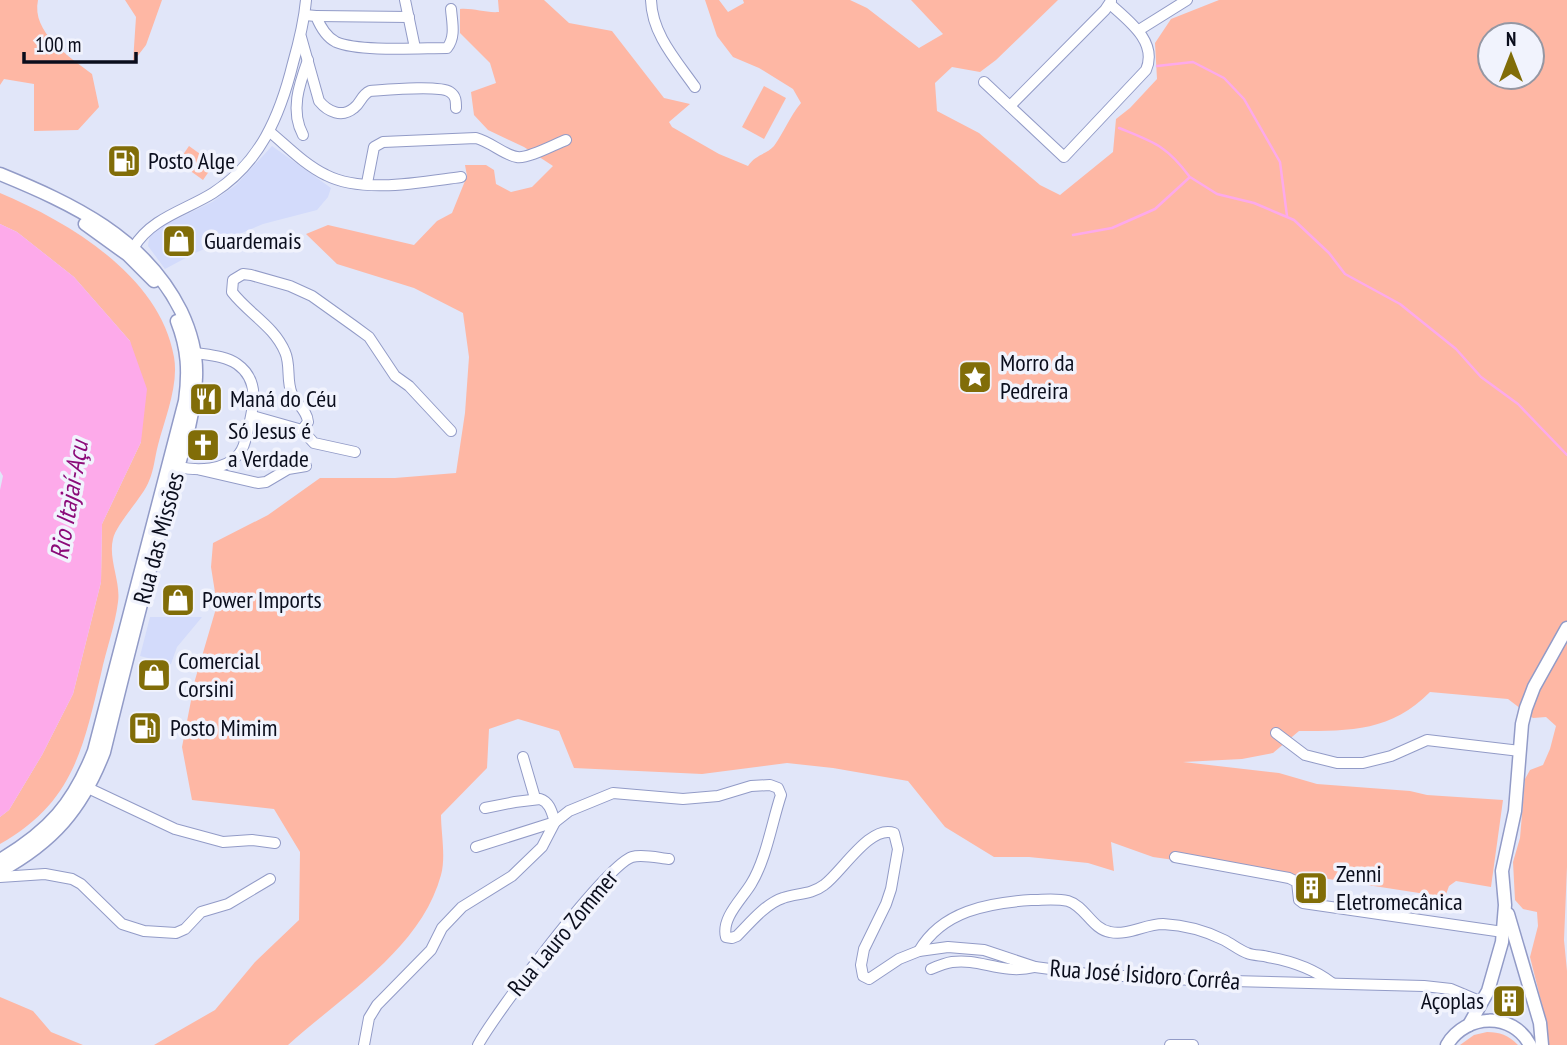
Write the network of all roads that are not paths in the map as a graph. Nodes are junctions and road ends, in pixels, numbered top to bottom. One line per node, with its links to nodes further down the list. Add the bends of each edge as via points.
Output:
1 (306, 0): 7 (street)
2 (405, 0): 8 (street)
3 (651, 0): 14 (street, via 661,37)
4 (1186, 0): 9 (street)
5 (1110, 2): 9 (street); 15 (street)
6 (451, 9): 11 (street, via 451,44 447,48)
7 (310, 15): 8 (street); 10 (street); 11 (street, via 337,42)
8 (409, 17): 11 (street)
9 (1139, 30): 15 (street, via 1150,54 1146,70 1064,157)
10 (300, 36): 12 (street); 17 (street)
11 (415, 48)
12 (308, 60): 16 (street, via 319,102 334,113 354,108 370,91 409,89 445,90 456,99); 18 (street, via 295,113)
13 (984, 82): 15 (street)
14 (695, 86)
15 (1010, 106)
16 (456, 108)
17 (270, 132): 23 (street, via 328,176); 25 (street, via 236,177 160,220 143,233)
18 (303, 135)
19 (566, 139): 23 (street, via 525,157 476,138 383,142 374,147)
20 (0, 174): 24 (main road, Rua das Missões)
21 (461, 177): 23 (street, via 400,185)
22 (0, 181): 24 (main road, Rua das Missões)
23 (367, 183)
24 (80, 216): 25 (main road, Rua das Missões)
25 (131, 251): 26 (main road, Rua das Missões, via 155,269 172,294); 46 (main road, Rua das Missões, via 157,285 181,332 188,366 185,401 87,769 57,817)
26 (196, 353): 27 (street, via 231,360 247,373 253,388); 32 (main road, Rua das Missões, via 195,397)
27 (252, 416): 28 (street); 33 (street, via 240,454)
28 (302, 430): 29 (street, via 307,415 293,396 287,355 264,321 232,292 238,276 290,286 354,326 369,337 394,376); 30 (street, via 314,443)
29 (451, 431)
30 (355, 452)
31 (306, 466): 33 (street, via 258,483)
32 (178, 467): 33 (street); 38 (main road, Rua das Missões, via 104,752)
33 (201, 470)
34 (1567, 628): 36 (main road, via 1534,687)
35 (1276, 733): 36 (street, via 1306,755 1337,763 1363,763 1427,740)
36 (1520, 751): 49 (main road, via 1515,811 1502,870)
37 (523, 757): 39 (street)
38 (88, 788): 42 (street, via 175,829 212,840); 47 (main road, Rua das Missões, via 60,828)
39 (535, 798): 40 (street); 41 (street, via 544,800)
40 (485, 808)
41 (555, 822): 43 (street); 51 (street, Rua José Isidoro Corrêa, via 569,811 613,793 683,799 770,785 781,795 756,875 728,917 726,937 737,936 780,898 823,886 862,845 889,831 897,841 895,862 886,904 864,949 863,976 877,976 898,959); 59 (street, Rua José Isidoro Corrêa, via 542,847 512,876 462,907 442,928 431,950 377,1005 369,1018)
42 (275, 843)
43 (476, 848)
44 (1175, 857): 50 (street, via 1289,878 1297,883 1298,901 1303,903)
45 (669, 859): 60 (street, Rua Lauro Zommer, via 633,856 621,863 514,991)
46 (0, 860)
47 (0, 874): 48 (street, via 72,879 122,924 176,933 201,912 228,904)
48 (270, 879)
49 (1505, 905): 50 (main road); 53 (main road)
50 (1503, 932): 52 (main road)
51 (919, 951): 54 (street, Rua José Isidoro Corrêa, via 948,947 984,950); 56 (street, via 944,923 972,909 1048,899 1076,905 1104,930 1121,933 1160,924 1189,927 1247,953 1319,974)
52 (1499, 954): 53 (main road, via 1513,951); 57 (main road)
53 (1522, 960): 65 (main road)
54 (1035, 967): 55 (street, via 1012,971 963,961); 56 (street, Rua José Isidoro Corrêa, via 1192,981)
55 (931, 969)
56 (1332, 984): 57 (street, Rua José Isidoro Corrêa, via 1451,989)
57 (1482, 1002): 58 (main road)
58 (1469, 1025): 63 (main road); 64 (main road, via 1501,1022 1520,1031)
59 (364, 1045)
60 (478, 1045)
61 (1170, 1045): 62 (street)
62 (1193, 1045)
63 (1447, 1045)
64 (1530, 1045)
65 (1542, 1045)

